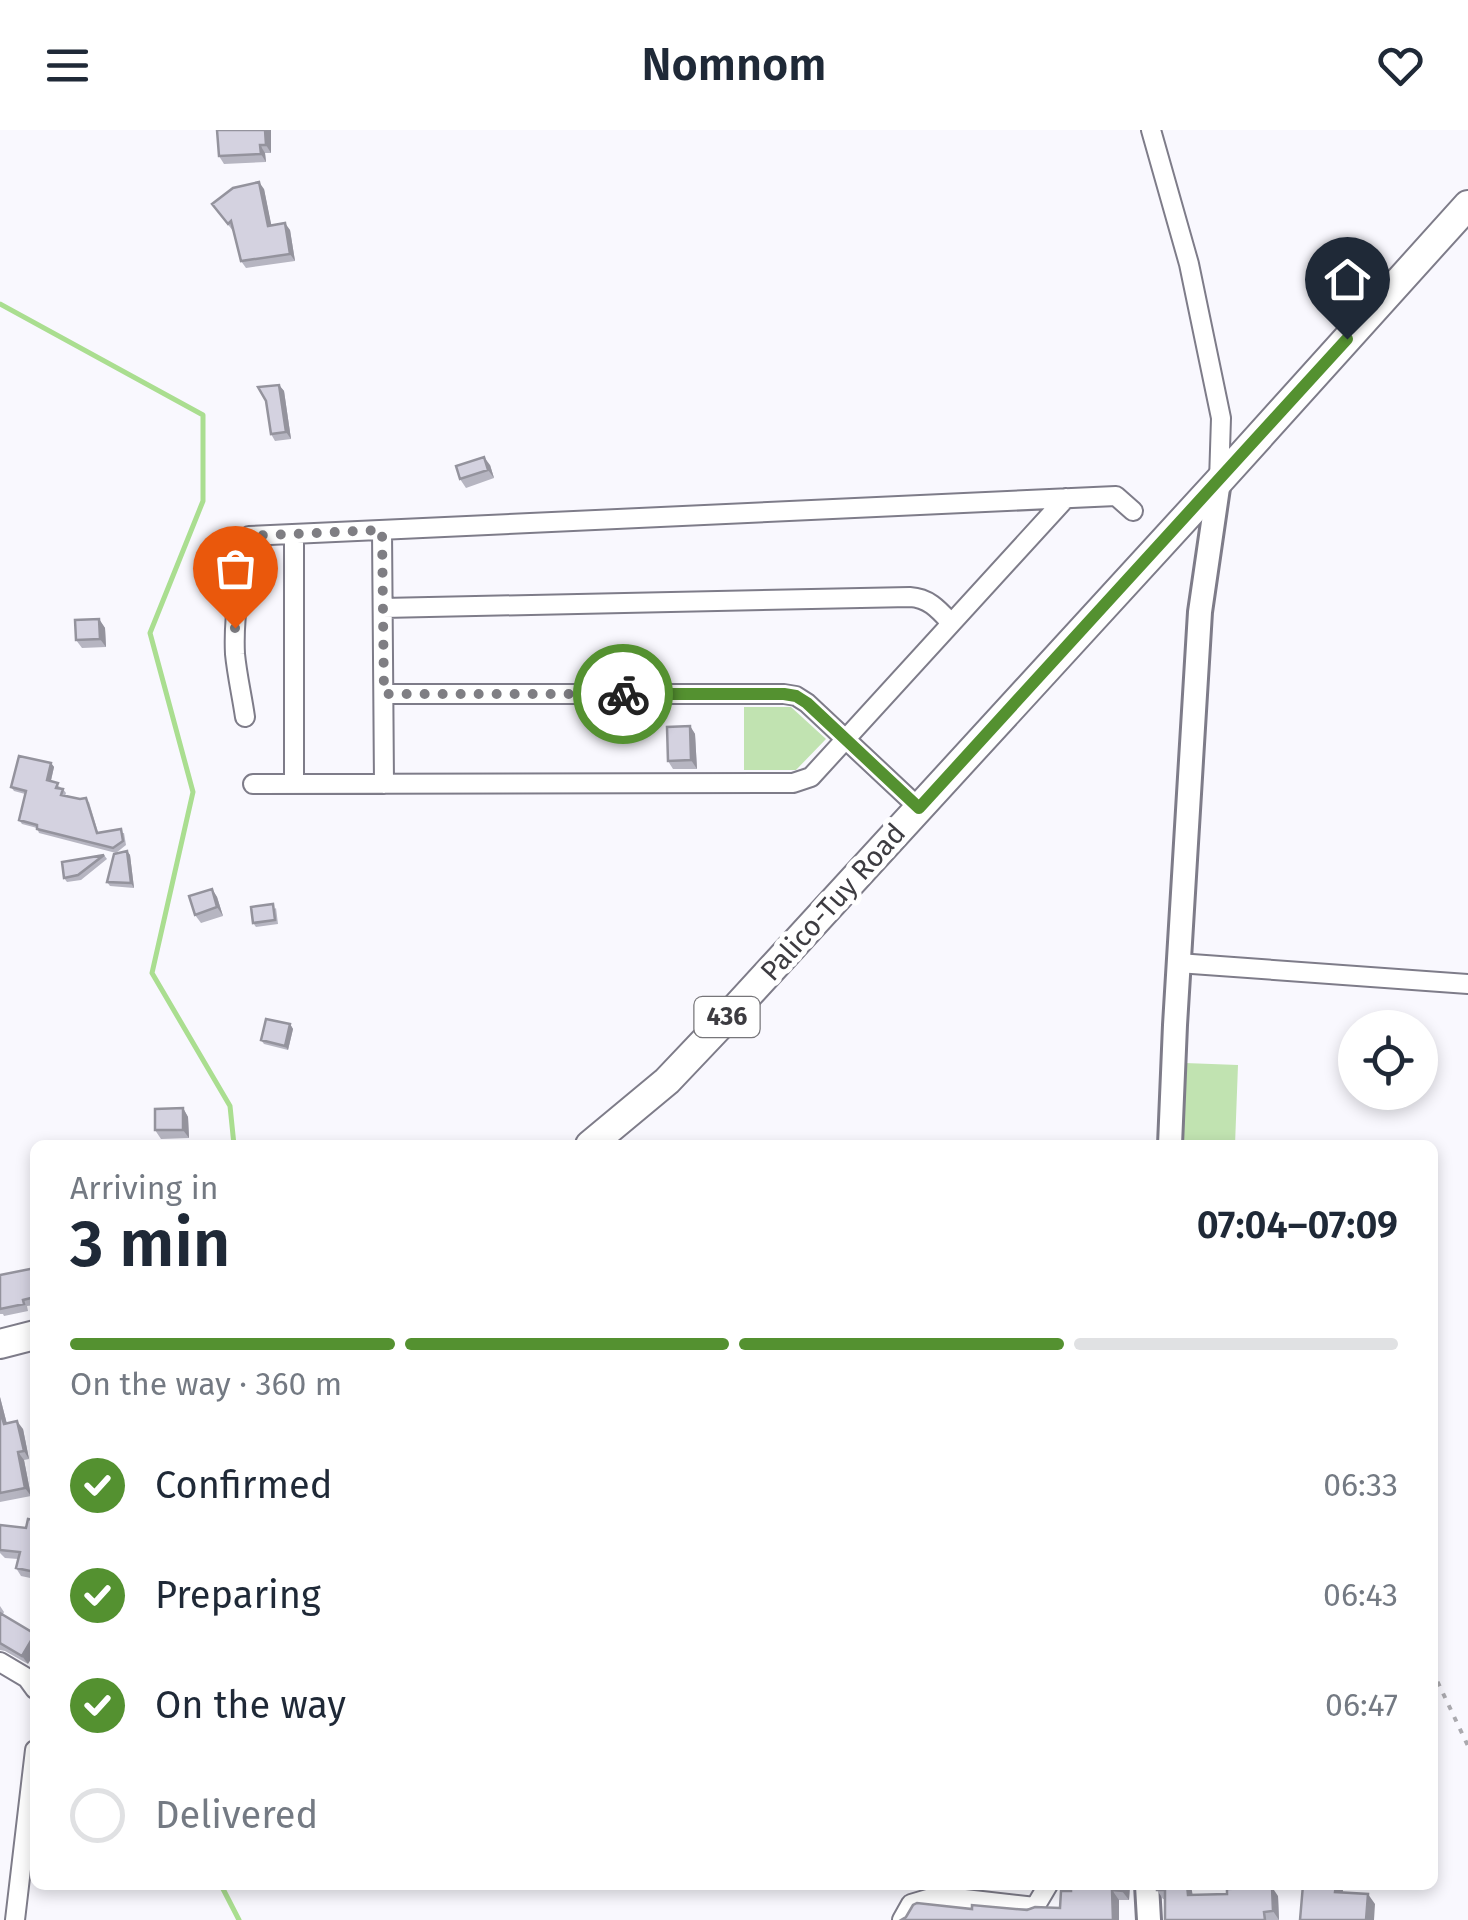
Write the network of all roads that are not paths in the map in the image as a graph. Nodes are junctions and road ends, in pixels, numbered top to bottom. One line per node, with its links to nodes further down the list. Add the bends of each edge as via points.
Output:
1 (1151, 130): 3 (street, via 1221,418)
2 (1468, 205): 3 (main road, Palico-Tuy Road / 436)
3 (1219, 481): 16 (main road, Palico-Tuy Road / 436); 17 (street, via 1200,612)
4 (1066, 498): 5 (street, via 1116,496); 6 (street); 9 (street)
5 (1133, 511)
6 (382, 530): 7 (street); 8 (street)
7 (294, 534): 11 (street, via 248,536 235,628); 14 (street)
8 (383, 608): 9 (street, via 910,597 933,604); 10 (street)
9 (951, 624): 12 (street)
10 (384, 694): 12 (street, via 784,694 807,703); 15 (street)
11 (245, 717)
12 (846, 739): 15 (street, via 811,777 793,784); 16 (street)
13 (252, 784): 14 (street)
14 (294, 784): 15 (street)
15 (384, 784)
16 (919, 808): 19 (main road, Palico-Tuy Road / 436, via 667,1082)
17 (1178, 962): 18 (street); 20 (street)
18 (1468, 984)
19 (596, 1140)
20 (1170, 1140)
21 (30, 1335): 22 (main road)
22 (0, 1344)
23 (0, 1662): 24 (street)
24 (30, 1682)
25 (30, 1790): 28 (street)
26 (1045, 1890): 29 (street, via 1035,1906 938,1896 911,1904)
27 (1146, 1890): 30 (street)
28 (14, 1920)
29 (902, 1920)
30 (1148, 1920)

